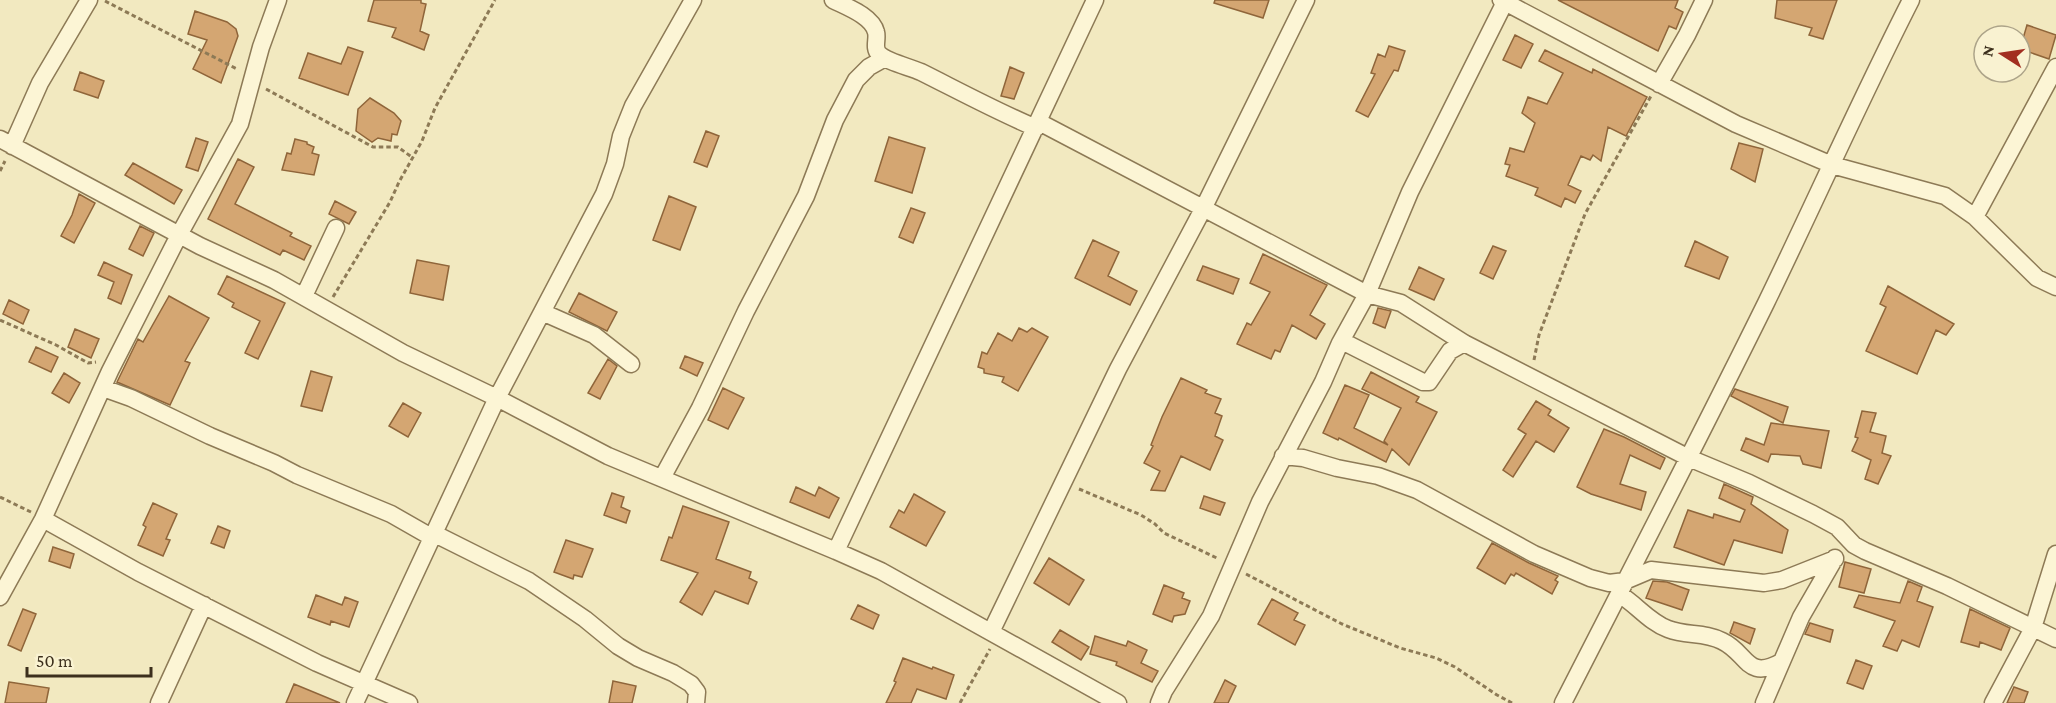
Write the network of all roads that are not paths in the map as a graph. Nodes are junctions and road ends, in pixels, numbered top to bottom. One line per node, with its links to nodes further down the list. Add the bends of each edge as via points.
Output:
1 (88, 0): 14 (street)
2 (278, 0): 19 (street, via 240,124)
3 (693, 0): 23 (street, via 633,105 604,194)
4 (833, 0): 10 (street, via 871,23 877,35 875,48)
5 (1095, 0): 13 (street)
6 (1306, 0): 16 (street)
7 (1704, 0): 12 (street)
8 (1911, 0): 15 (street)
9 (1504, 1): 12 (street); 21 (street, via 1410,192)
10 (885, 58): 13 (street, via 976,102); 31 (street, via 856,80 835,120 806,196)
11 (2056, 67): 17 (street)
12 (1659, 84): 15 (street, via 1736,124)
13 (1038, 125): 16 (street); 35 (street)
14 (6, 142): 19 (street)
15 (1832, 165): 17 (street, via 1945,196); 30 (street)
16 (1203, 209): 21 (street); 42 (street, via 1118,369)
17 (1974, 217): 20 (street, via 2037,278)
18 (336, 228): 22 (street)
19 (179, 235): 22 (street); 27 (street)
20 (2056, 288)
21 (1367, 294): 24 (street); 25 (street, via 1401,303)
22 (304, 296): 28 (street, via 403,353)
23 (542, 312): 26 (street, via 594,335); 28 (street)
24 (1342, 341): 25 (street, via 1423,382 1429,382 1450,351); 29 (street)
25 (1464, 343): 30 (street)
26 (631, 364)
27 (103, 388): 32 (street); 34 (street)
28 (497, 398): 31 (street, via 608,456); 34 (street)
29 (1283, 456): 38 (street, via 1378,476 1417,490 1534,554); 51 (street, via 1211,616)
30 (1689, 458): 33 (street, via 1813,514); 38 (street)
31 (662, 478): 35 (street)
32 (44, 519): 39 (street); 40 (street)
33 (1846, 535): 37 (street); 41 (street, via 1865,551)
34 (434, 536): 45 (street); 49 (street, via 530,581 618,646 691,684 697,692)
35 (836, 550): 42 (street, via 918,590)
36 (2056, 554): 41 (street)
37 (1835, 559): 38 (street, via 1764,583 1651,570); 44 (street, via 1801,617)
38 (1622, 587): 44 (street, via 1664,628 1725,642 1752,667 1766,669); 52 (street)
39 (0, 597)
40 (204, 605): 45 (street); 46 (street)
41 (2033, 628): 43 (street); 54 (street)
42 (994, 634): 50 (street)
43 (2056, 639)
44 (1781, 662): 53 (street)
45 (365, 683): 47 (street); 48 (street)
46 (159, 703)
47 (355, 703)
48 (409, 703)
49 (696, 703)
50 (1118, 703)
51 (1159, 703)
52 (1563, 703)
53 (1764, 703)
54 (1994, 703)

